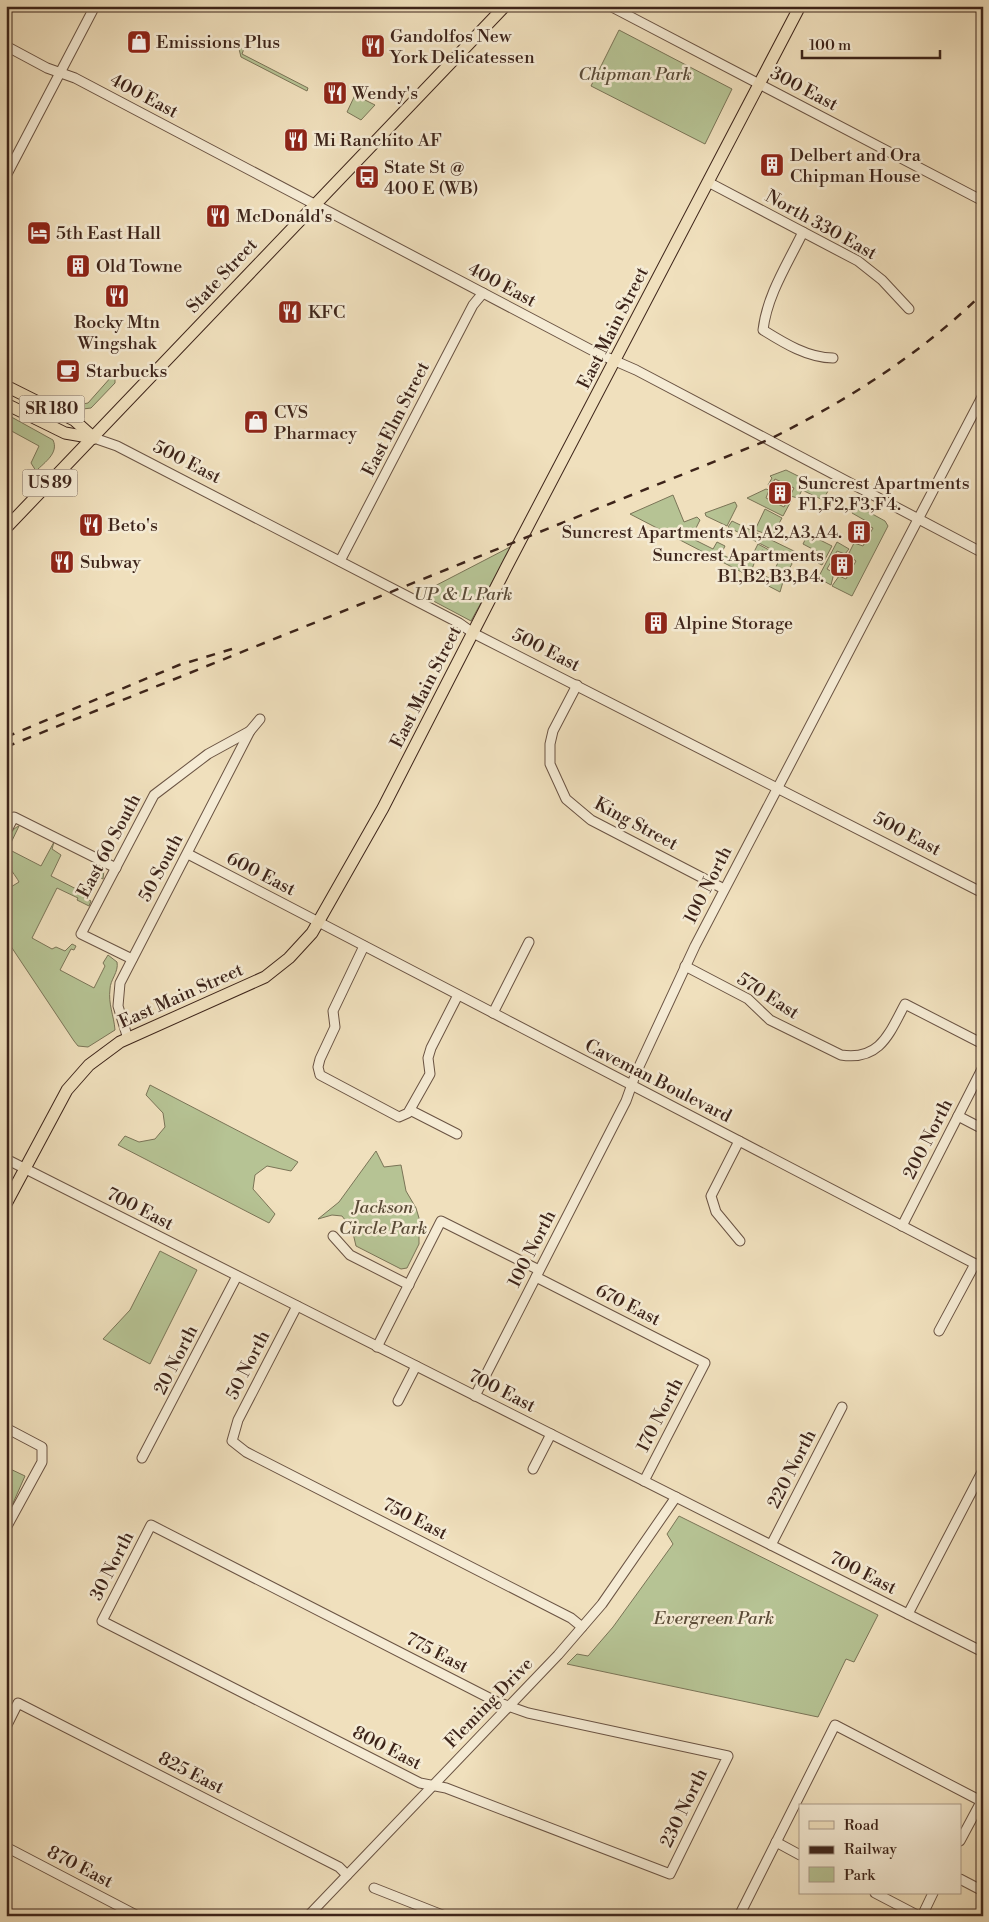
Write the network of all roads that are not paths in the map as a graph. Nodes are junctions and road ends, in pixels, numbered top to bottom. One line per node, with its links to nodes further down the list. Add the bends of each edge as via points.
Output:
1 (95, 6): 6 (street)
2 (505, 6): 11 (main road, State Street / US 89)
3 (610, 6): 7 (street, 300 East)
4 (800, 6): 7 (main road, East Main Street)
5 (6, 46): 6 (street, 400 East)
6 (60, 72): 8 (street); 11 (street, 400 East)
7 (759, 84): 9 (main road, East Main Street); 10 (street, 300 East)
8 (6, 176)
9 (708, 182): 12 (street, North 330 East); 16 (main road, East Main Street)
10 (983, 201)
11 (315, 205): 13 (street, 400 East); 20 (main road, State Street / US 89)
12 (803, 232): 14 (street, North 330 East, via 870,269); 15 (street, via 779,278 763,330 807,354)
13 (483, 293): 16 (street, 400 East); 24 (street, East Elm Street, via 473,305)
14 (909, 308)
15 (833, 358)
16 (615, 361): 21 (street, 400 East); 25 (main road, East Main Street)
17 (6, 386): 20 (main road, 500 East / SR 180, via 74,420)
18 (983, 395): 21 (street, 100 North)
19 (6, 404): 20 (main road, 500 East / SR 180, via 66,433)
20 (94, 438): 22 (main road, State Street / US 89); 24 (street, 500 East, via 117,446)
21 (917, 519): 23 (street, 400 East); 29 (street, 100 North)
22 (6, 528)
23 (983, 553)
24 (340, 561): 25 (street, 500 East)
25 (473, 633): 26 (street, 500 East); 35 (main road, East Main Street, via 384,808)
26 (577, 684): 29 (street, 500 East); 33 (street, King Street, via 553,731 550,744 550,764 566,799 591,820)
27 (260, 719): 28 (street, 50 South)
28 (250, 731): 31 (street, 50 South); 32 (street, East 60 South, via 208,754 154,795)
29 (777, 786): 33 (street, 100 North); 34 (street, 500 East)
30 (6, 832): 32 (street, via 14,817)
31 (188, 854): 35 (street, 600 East); 38 (street, 50 South)
32 (116, 868): 38 (street, East 60 South, via 82,934)
33 (724, 889): 39 (street, 100 North)
34 (983, 893)
35 (319, 922): 37 (street, Caveman Boulevard); 42 (main road, East Main Street, via 289,958 265,977)
36 (529, 942): 41 (street)
37 (364, 946): 40 (street, Caveman Boulevard); 46 (street, via 333,1011 335,1028 320,1059 320,1075 399,1117)
38 (132, 959): 42 (street, 50 South, via 117,994)
39 (685, 966): 43 (street, 570 East, via 748,999 770,1020 831,1051 851,1057 862,1055 883,1043 905,1004); 45 (street, 100 North)
40 (458, 995): 41 (street, Caveman Boulevard); 46 (street, via 430,1048 430,1074)
41 (493, 1013): 45 (street, Caveman Boulevard)
42 (128, 1039): 52 (main road, East Main Street, via 88,1065 67,1090)
43 (983, 1044)
44 (983, 1068): 47 (street, 200 North)
45 (631, 1085): 50 (street, Caveman Boulevard); 58 (street, 100 North, via 626,1101)
46 (409, 1112): 49 (street)
47 (958, 1116): 48 (street); 54 (street, 200 North)
48 (983, 1129)
49 (457, 1134)
50 (739, 1141): 54 (street, Caveman Boulevard); 56 (street, via 711,1196 716,1212)
51 (6, 1158): 52 (street, 700 East)
52 (25, 1168): 53 (main road, East Main Street); 59 (street, 700 East)
53 (6, 1204)
54 (902, 1226): 57 (street, Caveman Boulevard)
55 (333, 1236): 60 (street, via 350,1255)
56 (740, 1241)
57 (979, 1266): 62 (street)
58 (538, 1274): 60 (street, 670 East, via 441,1221); 64 (street, 670 East); 66 (street, 100 North)
59 (237, 1276): 61 (street, 700 East); 72 (street, 20 North)
60 (409, 1285): 63 (street)
61 (296, 1306): 63 (street, 700 East); 71 (street, 50 North, via 238,1420)
62 (939, 1331)
63 (377, 1347): 65 (street, 700 East)
64 (705, 1363): 75 (street, 170 North)
65 (416, 1366): 66 (street, 700 East); 67 (street)
66 (476, 1396): 70 (street, 700 East)
67 (398, 1401)
68 (842, 1407): 79 (street, 220 North)
69 (6, 1428): 78 (street, via 42,1447 42,1462)
70 (551, 1434): 73 (street); 75 (street, 700 East)
71 (232, 1441): 82 (street, 750 East, via 246,1452 571,1618)
72 (142, 1458)
73 (533, 1469)
74 (983, 1470): 80 (street)
75 (644, 1481): 76 (street, 700 East)
76 (676, 1497): 79 (street, 700 East); 82 (street, Fleming Drive, via 635,1558)
77 (151, 1525): 81 (street, 30 North); 84 (street, 775 East)
78 (6, 1528)
79 (771, 1545): 80 (street, 700 East)
80 (908, 1614): 83 (street, 700 East)
81 (102, 1621): 87 (street, 800 East, via 420,1783)
82 (582, 1627): 84 (street, Fleming Drive)
83 (983, 1652)
84 (509, 1706): 86 (street, 775 East, via 528,1713); 87 (street, Fleming Drive)
85 (6, 1727): 94 (street, 825 East, via 18,1703 338,1867)
86 (728, 1756): 93 (street, 230 North)
87 (433, 1785): 93 (street, 800 East); 94 (street, Fleming Drive)
88 (982, 1799): 89 (street); 90 (street, via 835,1725)
89 (962, 1837)
90 (776, 1842): 92 (street); 103 (street)
91 (6, 1848): 100 (street, 870 East)
92 (799, 1854)
93 (670, 1874)
94 (347, 1875): 101 (street, Fleming Drive)
95 (962, 1880): 97 (street)
96 (374, 1888): 102 (street)
97 (983, 1891)
98 (877, 1894): 104 (street)
99 (932, 1894): 104 (street)
100 (138, 1916)
101 (308, 1916)
102 (445, 1916)
103 (739, 1916)
104 (920, 1916)

